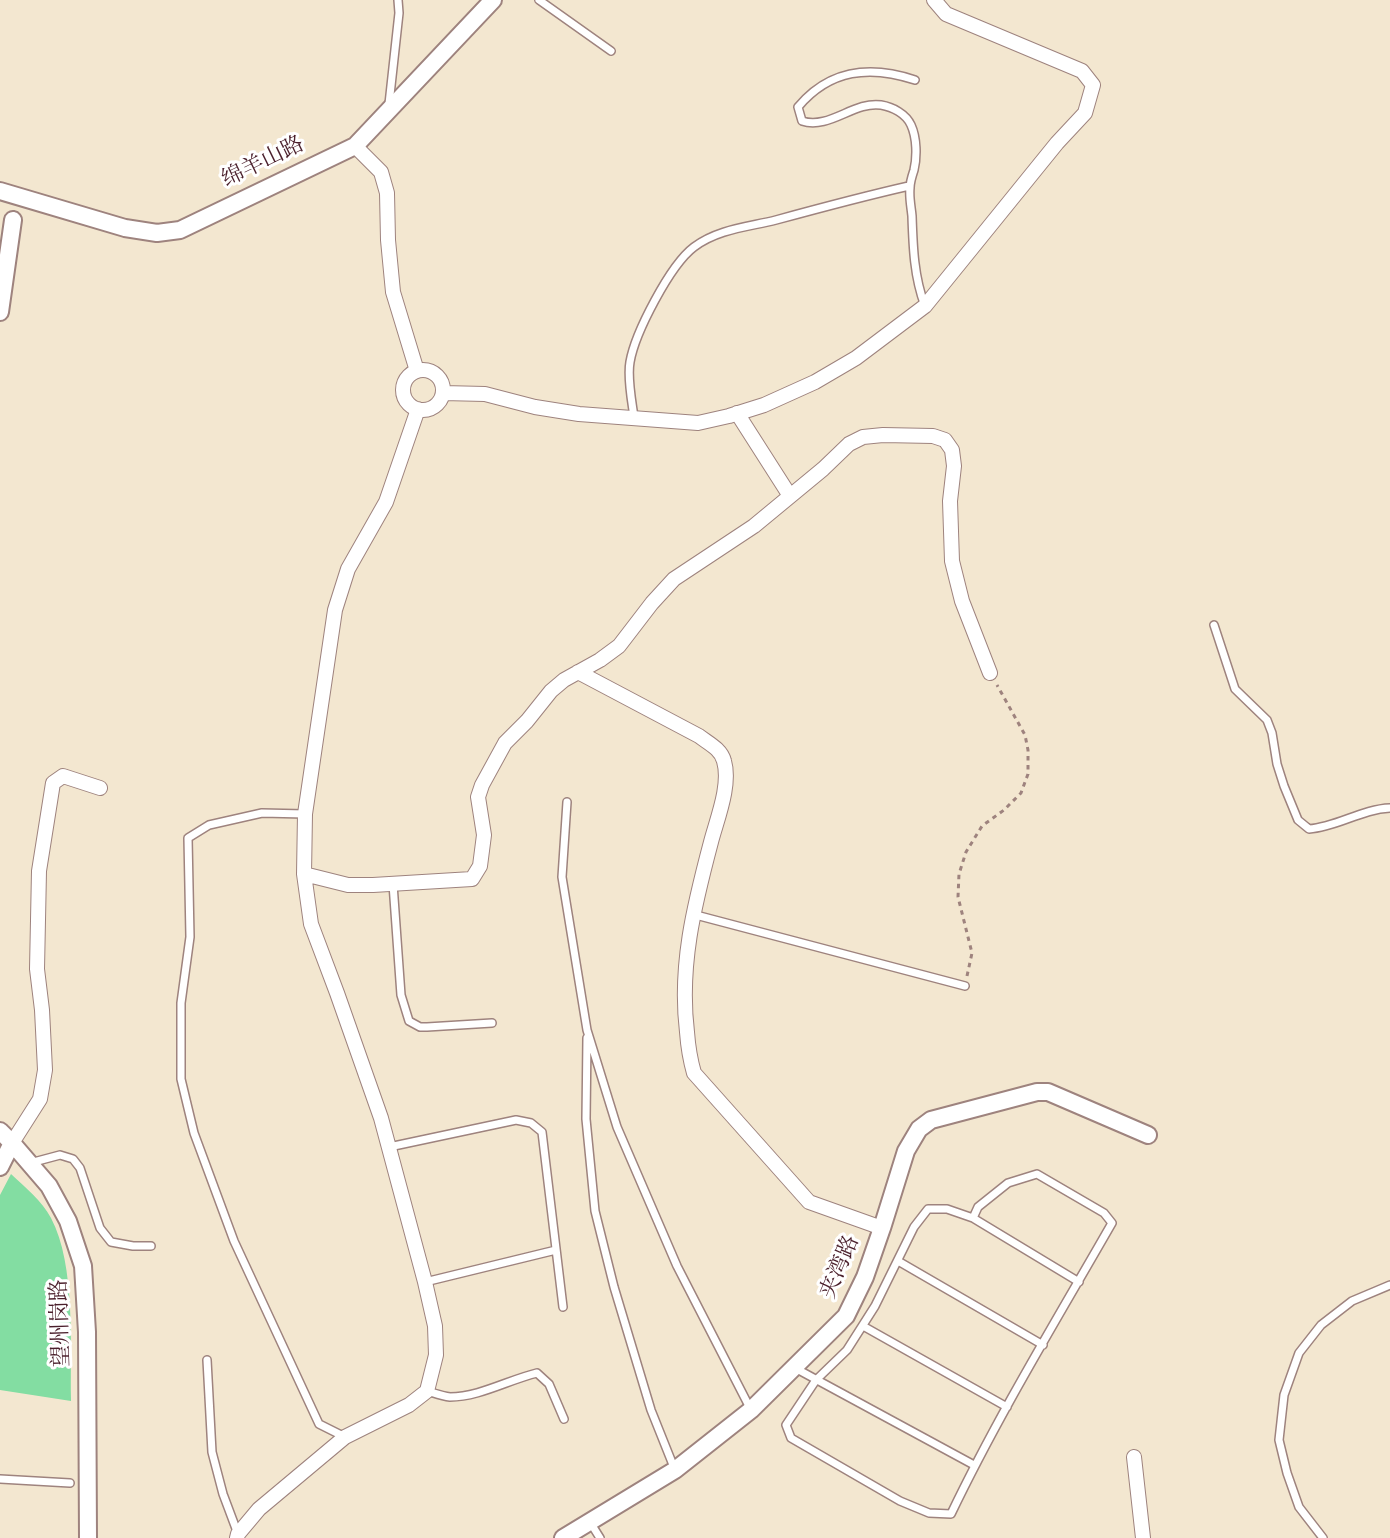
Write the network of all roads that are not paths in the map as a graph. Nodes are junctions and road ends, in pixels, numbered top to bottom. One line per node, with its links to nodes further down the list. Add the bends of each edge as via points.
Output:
1 (398, 0): 7 (lane)
2 (493, 0): 7 (street, 绵羊山路)
3 (539, 0): 5 (lane)
4 (934, 0): 12 (street, via 946,14 1082,71 1093,84 1085,113)
5 (611, 51)
6 (915, 80): 9 (lane, via 877,71 853,73 833,78 798,107 802,121 807,123 881,105 900,112 911,125 916,147)
7 (389, 110): 8 (street, 绵羊山路)
8 (355, 146): 10 (street, 绵羊山路, via 180,230 157,233 125,228); 14 (street, via 381,172 387,193 393,292)
9 (909, 186): 12 (lane, via 918,288); 18 (lane, via 738,226 694,247 678,264 639,332 629,364)
10 (0, 191)
11 (13, 220): 13 (street)
12 (925, 306): 17 (street, via 856,358 815,382)
13 (0, 312)
14 (417, 370): 15 (street, via 436,374); 16 (street, via 406,378 403,391 408,402)
15 (443, 393): 16 (street, via 437,405); 18 (street, via 485,394 561,412)
16 (418, 409): 26 (street, via 386,502 348,569 335,610)
17 (737, 414): 18 (street, via 698,423); 19 (street)
18 (634, 417)
19 (790, 496): 21 (street, via 674,579 619,646); 22 (street, via 849,444 863,437 923,436 945,440 952,450 954,466 950,501 952,561 962,601)
20 (1214, 626): 25 (lane, via 1235,689 1267,720 1277,764 1298,820 1309,829 1322,828)
21 (578, 672): 28 (street, via 551,691 505,743 482,784 478,797 483,835 480,866 472,879); 29 (street, via 699,736 716,748 724,761 725,789)
22 (990, 673)
23 (100, 788): 34 (street, via 63,776 53,783 39,871 37,969 45,1070 39,1099)
24 (567, 802): 32 (lane, via 562,877)
25 (1390, 808)
26 (305, 814): 27 (street); 56 (lane, via 262,813 209,825 188,838 190,938 181,1003 181,1079 194,1133 244,1263 319,1424)
27 (304, 874): 28 (street, via 348,885); 35 (street, via 311,924)
28 (393, 884): 31 (lane, via 401,995 409,1021 420,1027)
29 (692, 914): 30 (lane); 39 (street, via 685,1014 694,1073 809,1202)
30 (965, 986)
31 (492, 1023)
32 (587, 1030): 54 (lane, via 626,1148 677,1266); 59 (lane, via 586,1119 595,1211 651,1410)
33 (1148, 1135): 39 (street, 夹湾路, via 1048,1092 931,1120 919,1129 906,1151)
34 (6, 1137): 36 (street, 望州岗路); 37 (street)
35 (389, 1147): 41 (lane, via 516,1120 531,1123 542,1132); 43 (street)
36 (30, 1163): 40 (lane, via 60,1155 72,1159 80,1168 100,1228 111,1242); 64 (street, 望州岗路, via 49,1186 68,1221 83,1266)
37 (0, 1167)
38 (972, 1218): 42 (lane, via 947,1209 928,1209 914,1227); 44 (lane); 44 (lane, via 978,1207 1008,1183 1037,1174 1104,1213 1112,1223)
39 (882, 1228): 50 (street, 夹湾路, via 846,1316)
40 (151, 1246)
41 (556, 1250): 43 (lane); 46 (lane)
42 (898, 1261): 47 (lane); 48 (lane)
43 (425, 1282): 52 (street, via 435,1326 436,1355)
44 (1079, 1282): 48 (lane)
45 (1390, 1285): 68 (lane, via 1352,1301 1321,1325 1299,1353 1284,1395 1279,1440 1287,1473 1299,1507)
46 (563, 1307)
47 (863, 1326): 51 (lane, via 847,1350); 53 (lane)
48 (1043, 1345): 53 (lane)
49 (207, 1360): 63 (lane, via 212,1452)
50 (795, 1368): 51 (lane); 54 (street, 夹湾路)
51 (816, 1380): 58 (lane); 58 (lane, via 786,1425 791,1438 900,1501 929,1513 951,1514)
52 (427, 1391): 55 (lane, via 447,1397 466,1396 537,1373 549,1384); 56 (street, via 409,1405)
53 (1007, 1407): 58 (lane)
54 (751, 1410): 59 (street, 夹湾路)
55 (564, 1419)
56 (345, 1437): 63 (street, via 259,1509)
57 (1134, 1457): 67 (street)
58 (974, 1466)
59 (675, 1470): 62 (street, 夹湾路)
60 (0, 1479): 61 (lane)
61 (70, 1484)
62 (590, 1522): 65 (street, 夹湾路); 66 (lane)
63 (237, 1536)
64 (88, 1538)
65 (563, 1538)
66 (600, 1538)
67 (1143, 1538)
68 (1323, 1538)

